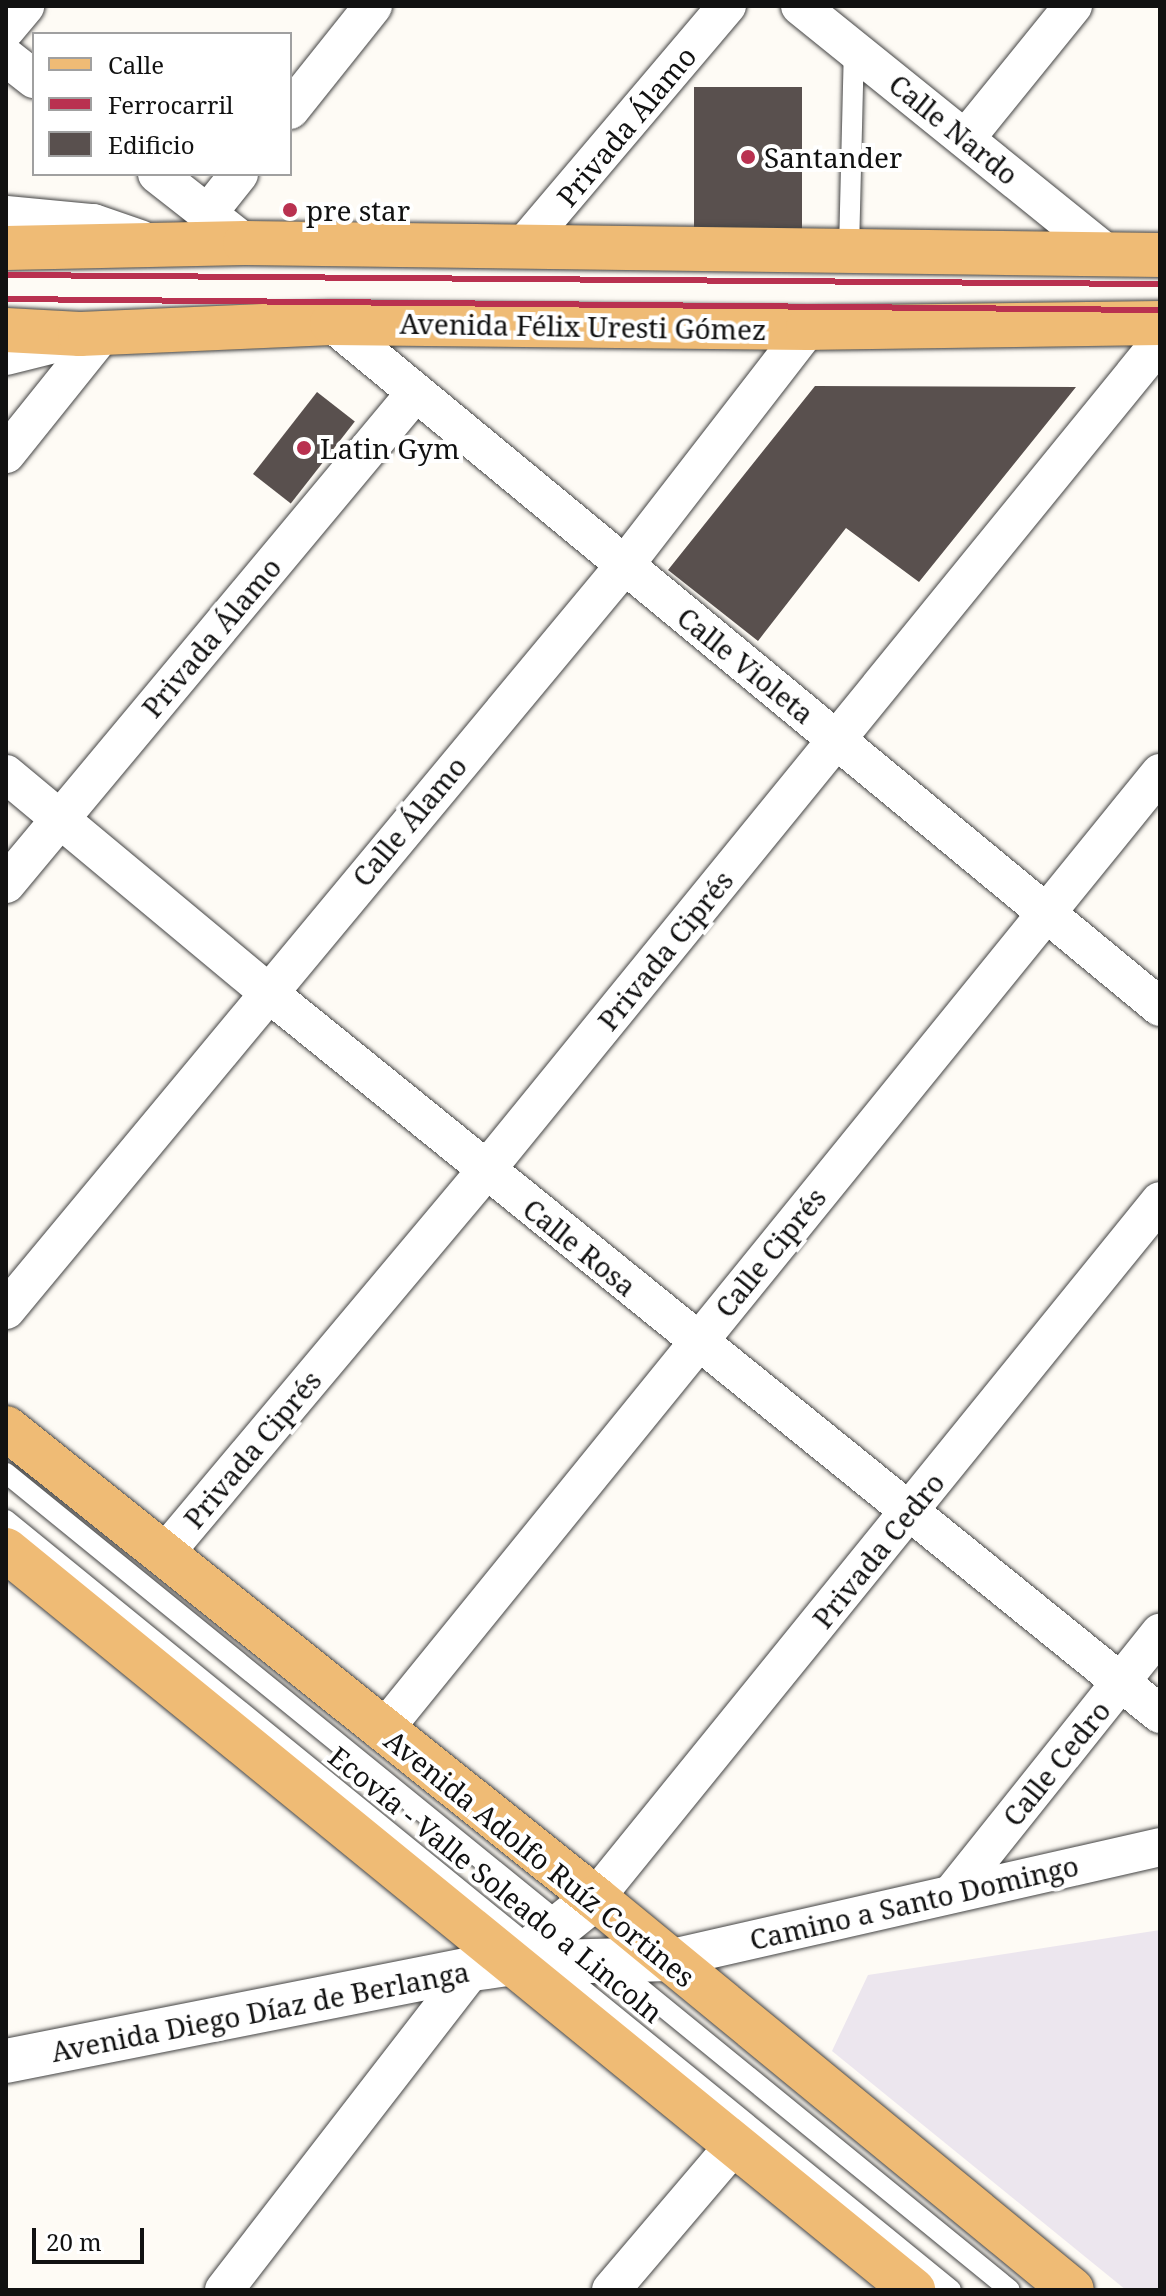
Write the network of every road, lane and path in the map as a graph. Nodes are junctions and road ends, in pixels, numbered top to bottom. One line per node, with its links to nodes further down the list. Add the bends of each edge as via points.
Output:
1 (25, 6): 6 (street)
2 (373, 6): 10 (street)
3 (727, 6): 18 (street, Privada Álamo)
4 (800, 6): 7 (street, Calle Nardo)
5 (1073, 6): 11 (street)
6 (6, 29)
7 (854, 49): 11 (street, Calle Nardo); 20 (lane)
8 (6, 57): 9 (street)
9 (32, 77)
10 (292, 107)
11 (966, 138): 21 (street, Calle Nardo)
12 (160, 176): 14 (street)
13 (237, 176): 14 (street)
14 (208, 213): 16 (street)
15 (6, 218): 17 (street, via 93,226)
16 (245, 243): 17 (main road); 18 (main road)
17 (145, 244): 19 (main road)
18 (524, 245): 20 (main road)
19 (6, 248)
20 (849, 250): 21 (main road)
21 (1107, 254): 22 (main road)
22 (1160, 255)
23 (332, 323): 25 (main road, Avenida Félix Uresti Gómez); 27 (main road, Avenida Félix Uresti Gómez); 30 (street, Calle Violeta)
24 (1160, 323): 25 (main road, Avenida Félix Uresti Gómez)
25 (808, 328): 32 (street, Calle Álamo)
26 (6, 330): 27 (main road, Avenida Félix Uresti Gómez)
27 (92, 334): 29 (street); 31 (street)
28 (1160, 342): 33 (street, Privada Ciprés)
29 (6, 353)
30 (416, 392): 32 (street, Calle Violeta); 36 (street, Privada Álamo)
31 (6, 454)
32 (624, 566): 33 (street, Calle Violeta); 39 (street, Calle Álamo)
33 (837, 739): 38 (street, Calle Violeta); 41 (street, Privada Ciprés)
34 (1160, 773): 38 (street, Calle Ciprés)
35 (6, 774): 36 (street, Calle Rosa)
36 (60, 817): 37 (street, Privada Álamo); 39 (street, Calle Rosa)
37 (6, 884)
38 (1047, 911): 40 (street, Calle Violeta); 44 (street, Calle Ciprés)
39 (266, 991): 41 (street, Calle Rosa); 43 (street, Calle Álamo)
40 (1160, 1007)
41 (486, 1170): 44 (street, Calle Rosa); 50 (street, Privada Ciprés)
42 (1160, 1201): 47 (street, Privada Cedro)
43 (6, 1310)
44 (697, 1343): 47 (street, Calle Rosa); 54 (street, Calle Ciprés)
45 (6, 1428): 50 (main road, Avenida Adolfo Ruíz Cortines)
46 (6, 1473): 57 (lane)
47 (910, 1512): 52 (street, Calle Rosa); 57 (street, Privada Cedro)
48 (6, 1520): 57 (lane, Ecovía - Valle Soleado a Lincoln)
49 (6, 1550): 57 (main road, Avenida Adolfo Ruíz Cortines)
50 (165, 1553): 54 (main road, Avenida Adolfo Ruíz Cortines)
51 (1160, 1633): 52 (street, Calle Cedro)
52 (1120, 1683): 53 (street, Calle Rosa); 56 (street, Calle Cedro)
53 (1160, 1714)
54 (382, 1732): 57 (main road, Avenida Adolfo Ruíz Cortines)
55 (1160, 1847): 56 (street, Camino a Santo Domingo)
56 (953, 1892): 58 (street, Camino a Santo Domingo)
57 (538, 1945): 58 (main road, Avenida Adolfo Ruíz Cortines); 59 (street, Avenida Diego Díaz de Berlanga); 60 (street, Avenida Diego Díaz de Berlanga); 61 (main road, Avenida Adolfo Ruíz Cortines); 62 (street, Privada Cedro); 65 (lane, Ecovía - Valle Soleado a Lincoln)
58 (668, 1959): 59 (street, Avenida Diego Díaz de Berlanga); 67 (main road, Avenida Adolfo Ruíz Cortines)
59 (610, 1964): 66 (lane)
60 (9, 2061)
61 (737, 2142): 63 (street); 64 (main road, Avenida Adolfo Ruíz Cortines)
62 (224, 2290)
63 (611, 2290)
64 (913, 2290)
65 (951, 2290)
66 (1010, 2290)
67 (1072, 2290)

